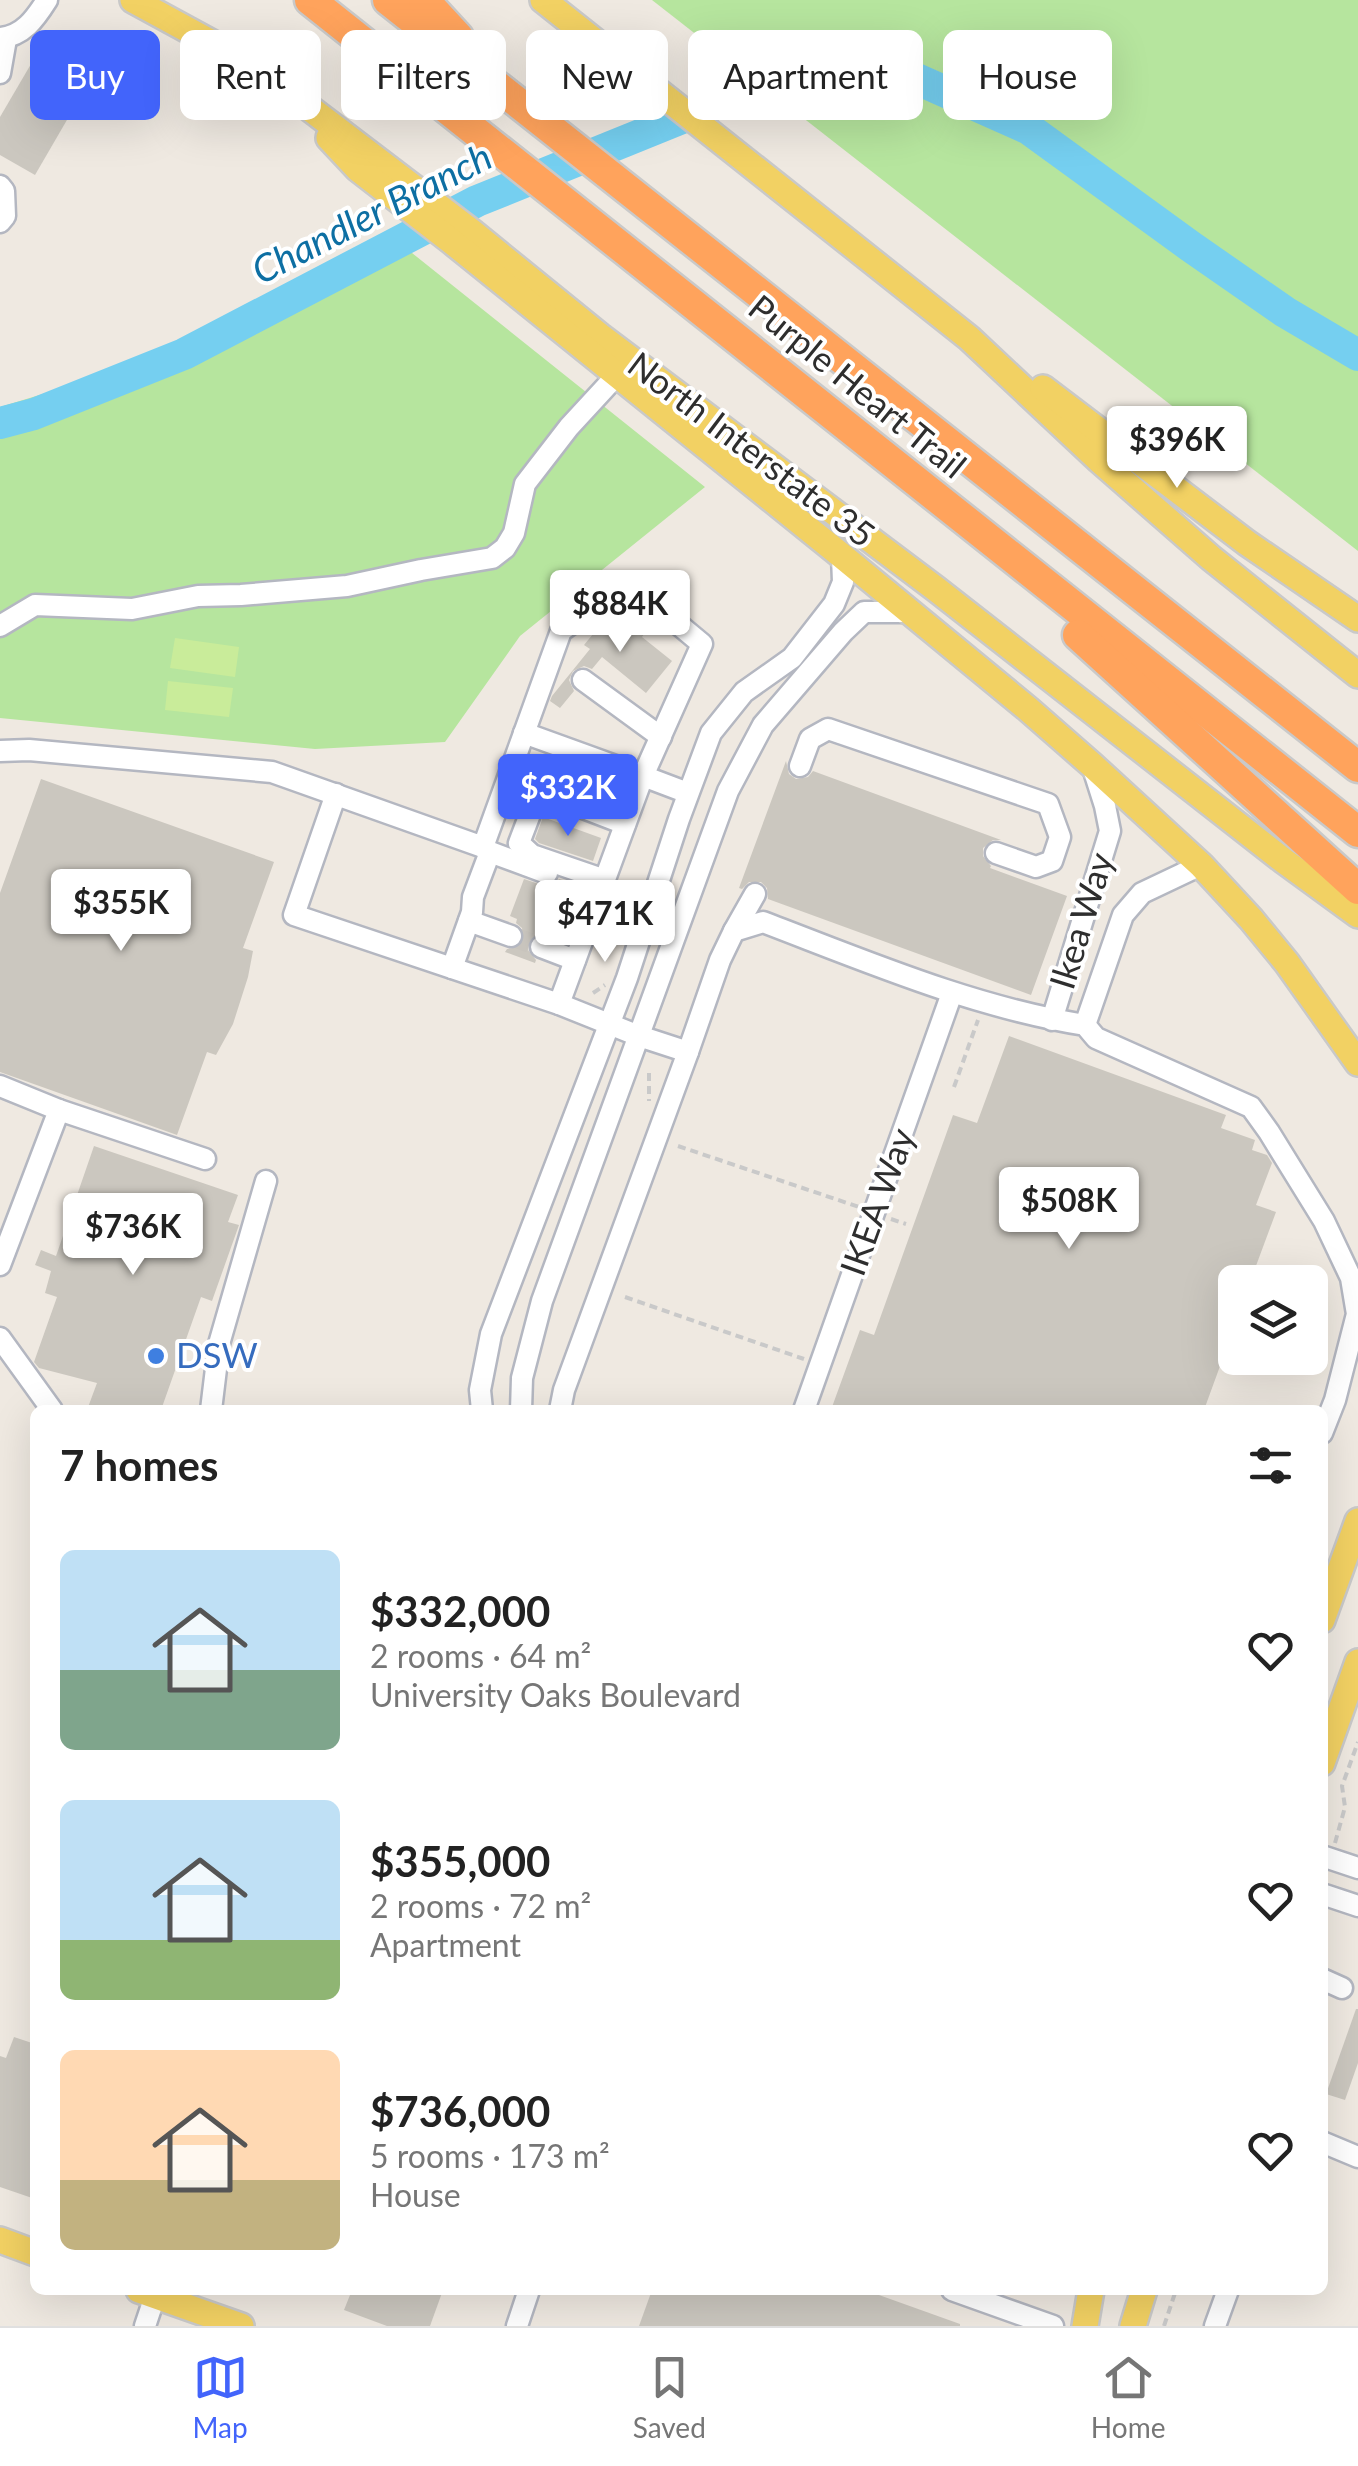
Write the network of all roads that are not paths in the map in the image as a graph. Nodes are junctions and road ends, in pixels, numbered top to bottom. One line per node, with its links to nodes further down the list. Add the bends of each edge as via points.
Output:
1 (47, 0): 7 (street, via 31,25)
2 (133, 0): 12 (main road, North Interstate 35, via 283,88 368,165)
3 (310, 0): 14 (highway, Purple Heart Trail)
4 (388, 0): 9 (highway, Purple Heart Trail)
5 (424, 0): 9 (highway)
6 (543, 0): 13 (main road)
7 (3, 39): 8 (street)
8 (0, 72)
9 (509, 94): 27 (highway, Purple Heart Trail)
10 (0, 186): 11 (street)
11 (0, 222)
12 (462, 236): 15 (main road); 39 (main road, North Interstate 35)
13 (969, 338): 18 (main road); 21 (main road, via 1098,460)
14 (780, 374): 32 (highway, Purple Heart Trail); 37 (highway, via 838,446 1071,628)
15 (616, 376): 16 (main road); 19 (street, via 524,484 514,533 492,558 347,586 198,596 132,609 35,605)
16 (842, 556): 17 (main road); 29 (street, via 843,582 834,604 792,658 744,692 711,733)
17 (910, 612): 26 (main road); 51 (street, via 864,612 763,725 728,790)
18 (1358, 619)
19 (0, 626)
20 (550, 662): 22 (street); 23 (street); 23 (street, via 561,632 604,600 636,589 702,644)
21 (1358, 675)
22 (524, 733): 28 (street); 33 (street)
23 (661, 737): 28 (street)
24 (0, 752): 30 (street, via 272,772)
25 (800, 766): 34 (street, via 810,739 828,730 1048,804 1060,836 1052,861 1036,867)
26 (1092, 766): 35 (main road); 48 (street, Ikea Way, via 1110,831)
27 (1358, 767)
28 (643, 776): 29 (street); 31 (street)
29 (688, 793): 49 (street)
30 (336, 794): 33 (street); 45 (street, via 294,915)
31 (625, 824): 36 (street); 36 (street, via 552,796 536,800 519,843)
32 (1358, 832)
33 (486, 849): 36 (street); 40 (street)
34 (996, 853)
35 (1201, 864): 50 (street, via 1142,893 1123,915); 53 (main road, via 1287,962)
36 (602, 886): 44 (street)
37 (1358, 889)
38 (755, 894): 41 (street)
39 (1358, 915)
40 (469, 921): 42 (street); 45 (street)
41 (734, 931): 46 (street, via 763,922); 52 (street)
42 (512, 936)
43 (541, 947): 44 (street)
44 (575, 960): 47 (street)
45 (452, 968): 47 (street)
46 (952, 993): 48 (street); 65 (street, IKEA Way)
47 (559, 1004): 49 (street)
48 (1052, 1020): 50 (street)
49 (610, 1024): 51 (street); 62 (street, via 491,1334)
50 (1084, 1025): 66 (street, via 1096,1038 1251,1107 1269,1132 1351,1278 1358,1314)
51 (639, 1036): 52 (street); 63 (street, via 542,1300 522,1378)
52 (688, 1052): 64 (street)
53 (1358, 1063)
54 (0, 1086): 55 (street)
55 (59, 1110): 56 (street); 58 (street)
56 (206, 1159)
57 (266, 1181): 61 (street, via 218,1344)
58 (0, 1265)
59 (0, 1338): 60 (street)
60 (48, 1405)
61 (211, 1405)
62 (482, 1405)
63 (522, 1405)
64 (561, 1405)
65 (806, 1405)
66 (1328, 1416)
67 (1358, 1521): 68 (main road)
68 (1328, 1604)
69 (1358, 1662): 70 (main road)
70 (1328, 1746)
71 (1328, 1858): 72 (street)
72 (1358, 1868)
73 (1328, 1896): 74 (street)
74 (1358, 1906)
75 (1328, 2144): 76 (street)
76 (1358, 2156)
77 (0, 2240): 78 (main road)
78 (30, 2251)
79 (147, 2295): 86 (street)
80 (153, 2295): 87 (main road)
81 (527, 2295): 88 (street)
82 (966, 2295): 89 (street)
83 (1090, 2295): 90 (main road)
84 (1142, 2295): 91 (main road)
85 (1226, 2295): 92 (street)
86 (145, 2326)
87 (241, 2326)
88 (517, 2326)
89 (1052, 2326)
90 (1085, 2326)
91 (1133, 2326)
92 (1215, 2326)

